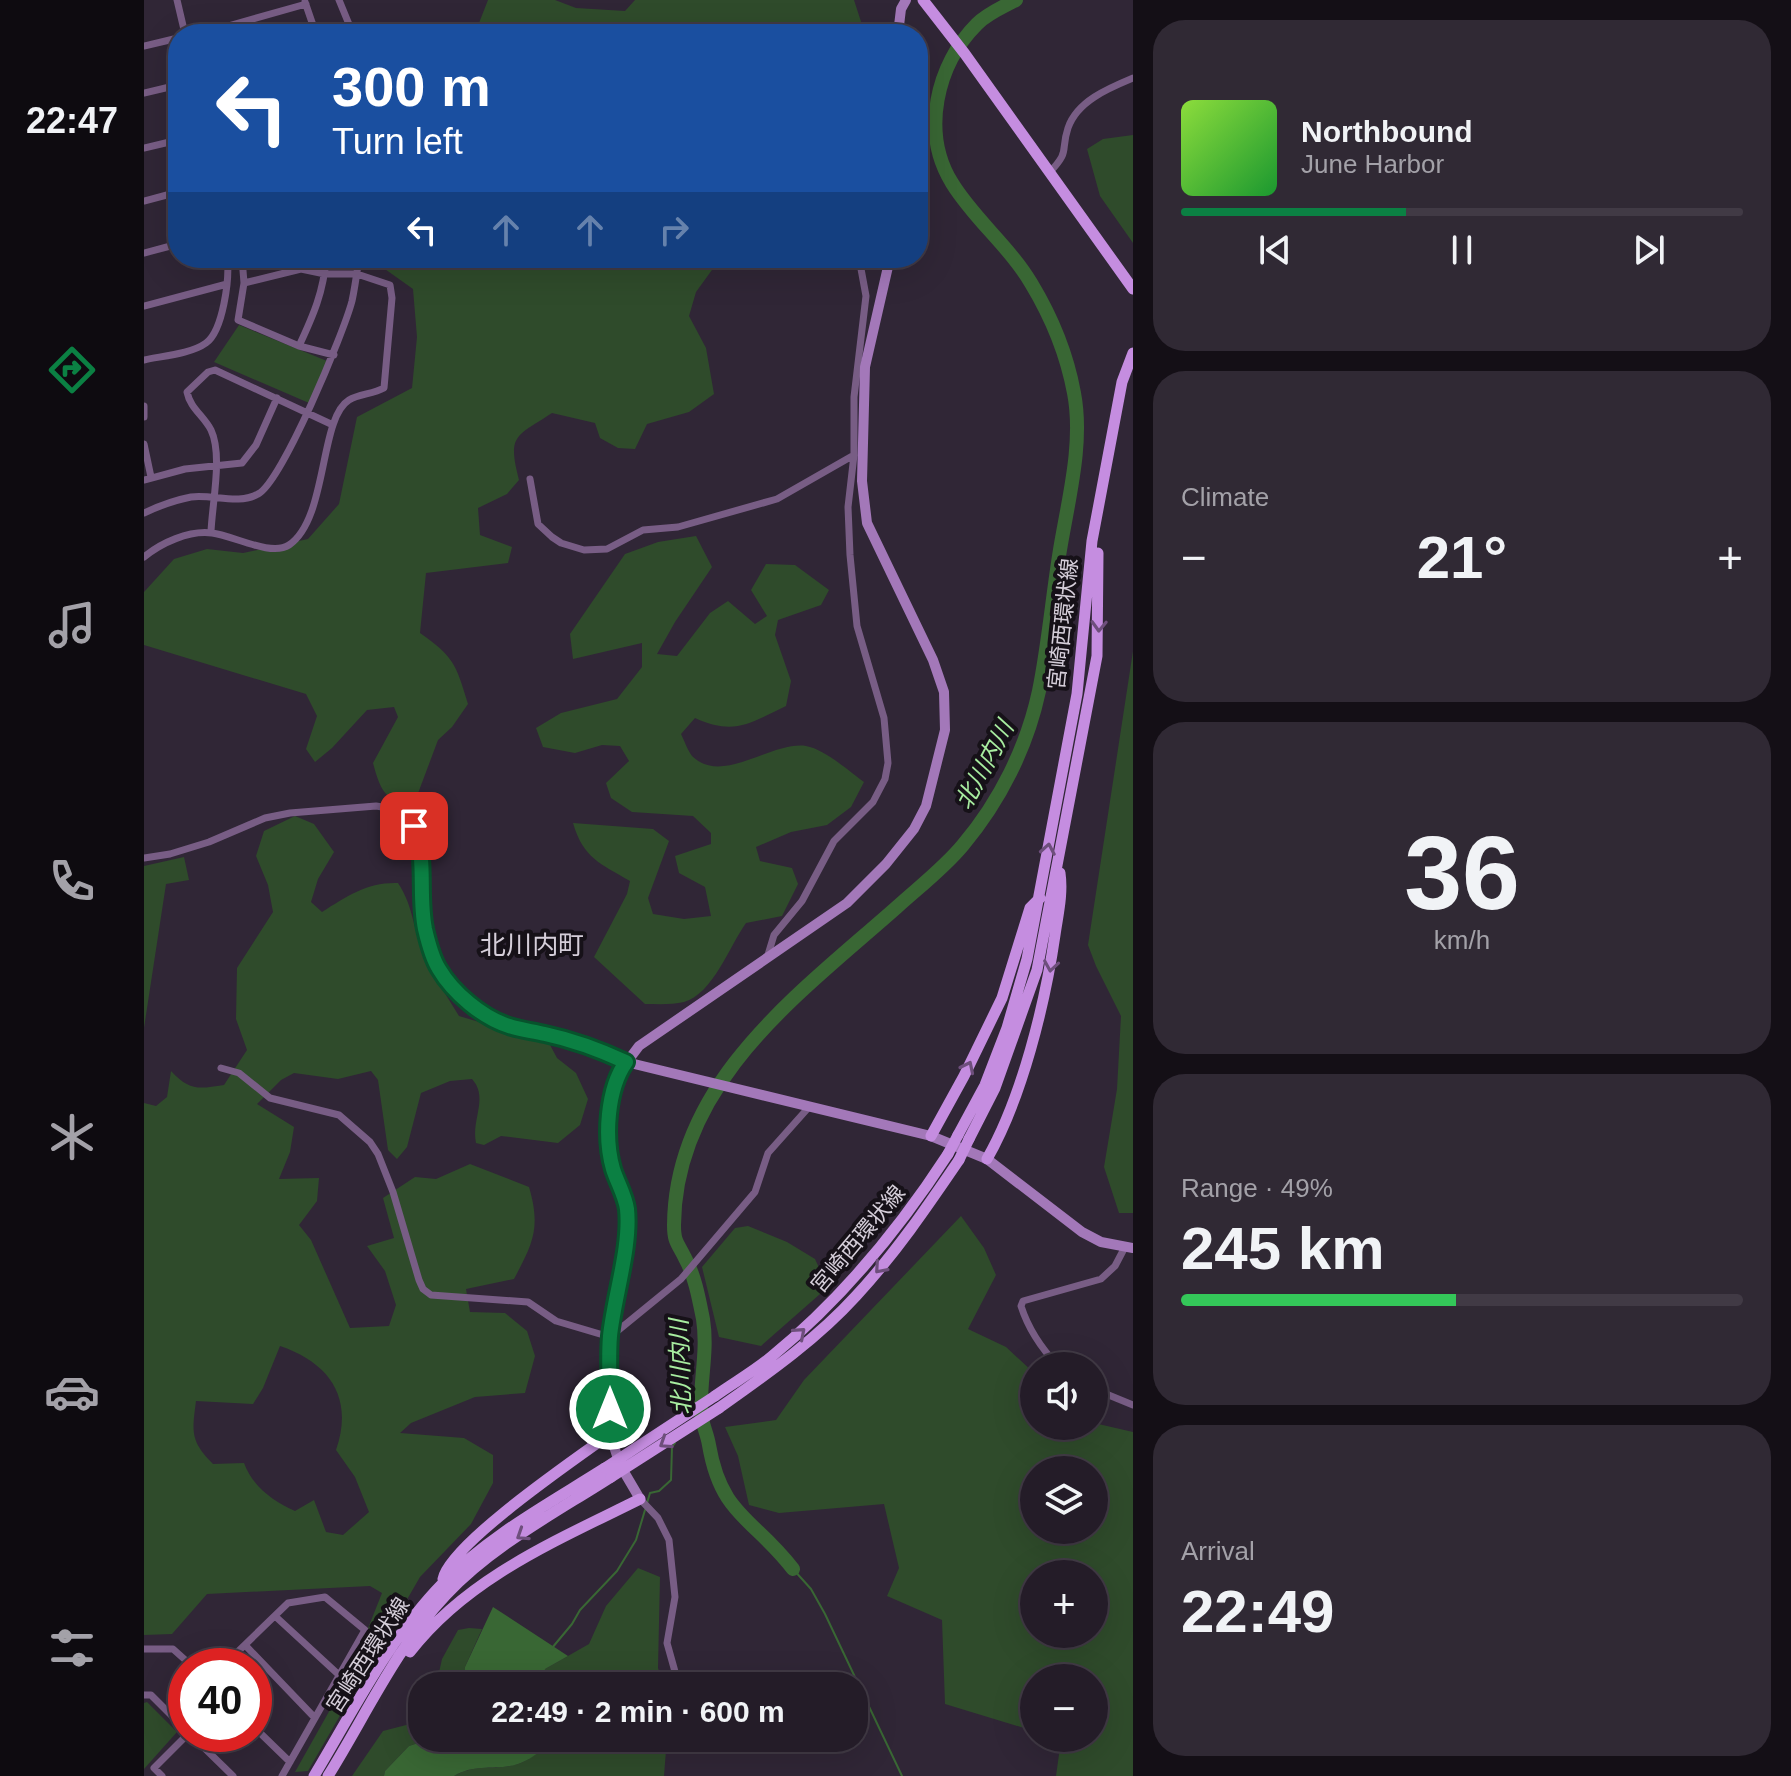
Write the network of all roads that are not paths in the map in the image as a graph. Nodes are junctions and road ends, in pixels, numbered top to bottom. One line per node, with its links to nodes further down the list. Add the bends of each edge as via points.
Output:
1 (177, 0): 6 (street)
2 (339, 0): 9 (street)
3 (906, 0): 10 (street)
4 (923, 0): 18 (main road)
5 (305, 2): 7 (street); 8 (street)
6 (183, 24)
7 (233, 24)
8 (313, 24)
9 (349, 24)
10 (899, 24)
11 (168, 40): 12 (street)
12 (144, 46)
13 (1133, 78): 18 (street, via 1081,108 1067,130 1064,158)
14 (168, 87): 15 (street)
15 (144, 93)
16 (168, 142): 17 (street)
17 (144, 148)
18 (1049, 173): 33 (main road)
19 (168, 195): 20 (street)
20 (144, 201)
21 (168, 247): 22 (street)
22 (144, 253)
23 (227, 268): 32 (street)
24 (243, 268): 31 (street)
25 (325, 268): 29 (street)
26 (358, 268): 30 (street)
27 (861, 268): 45 (street, via 866,296 854,397)
28 (888, 268): 57 (street, via 865,367 862,481 867,523 933,660 944,692 945,730 926,806 914,829 847,903)
29 (325, 274): 30 (street); 31 (street, via 301,269); 35 (street, via 316,311)
30 (357, 274): 37 (street); 43 (street, via 390,285 386,383 381,390 346,402)
31 (244, 283): 35 (street, via 238,320)
32 (227, 284): 34 (street); 38 (street, via 208,343)
33 (1133, 289)
34 (144, 306)
35 (299, 346): 37 (street)
36 (1133, 353): 51 (main road, 宮崎西環状線, via 1122,382)
37 (334, 355): 41 (street)
38 (144, 360)
39 (277, 398): 41 (street); 46 (street, via 245,460); 46 (street, via 215,370 188,390 190,402 211,431)
40 (144, 406): 42 (street)
41 (306, 411): 43 (street); 49 (street, via 289,453 264,490 245,498)
42 (144, 417)
43 (333, 425): 52 (street, via 308,520 289,546 274,549)
44 (144, 444): 47 (street)
45 (854, 455): 48 (street, via 777,499 678,527 643,530 607,549 584,550 552,537 538,524); 57 (street, via 848,507 857,626 884,718 888,763 873,802 834,841 811,886 774,935)
46 (216, 467): 47 (street); 49 (street)
47 (148, 478)
48 (530, 479)
49 (213, 497): 50 (street, via 193,497); 52 (street)
50 (144, 513)
51 (1097, 520): 55 (main road, 宮崎西環状線, one-way to 55, via 1097,656); 56 (main road, 宮崎西環状線, one-way to 51, via 1077,694)
52 (211, 532): 53 (street, via 160,544)
53 (144, 557)
54 (144, 858): 58 (street, via 290,813 376,806 406,812 418,836 422,909 433,958 443,976 494,1020)
55 (1059, 861): 62 (main road, 宮崎西環状線, via 1021,1020 995,1088); 64 (main road, one-way to 64, via 1062,889 1048,980 1006,1120)
56 (1040, 898): 61 (main road, one-way to 56, via 1002,998 1030,908); 62 (main road, 宮崎西環状線, via 1007,1028)
57 (767, 958): 58 (street, via 663,1028)
58 (626, 1062): 60 (street); 66 (street, via 611,1106 612,1166 626,1203 627,1223)
59 (221, 1068): 66 (street, via 239,1073 270,1098 339,1115 370,1142 393,1192 419,1280 431,1295 528,1302 556,1321)
60 (809, 1107): 61 (street); 66 (street, via 768,1153 755,1192 681,1279)
61 (931, 1136): 64 (street)
62 (964, 1137): 63 (main road, 宮崎西環状線, bridge)
63 (954, 1157): 71 (main road, 宮崎西環状線, one-way to 63, bridge, via 768,1360 846,1289); 71 (main road, 宮崎西環状線, one-way to 71, bridge, via 901,1244 815,1336 719,1408)
64 (987, 1159): 65 (street, via 1082,1232)
65 (1129, 1248): 67 (street, via 1101,1279 1023,1301 1024,1317)
66 (610, 1337): 70 (street)
67 (1047, 1352)
68 (1108, 1395): 69 (street)
69 (1133, 1405)
70 (610, 1434): 72 (street); 73 (main road, via 479,1535 450,1565)
71 (608, 1472): 73 (main road, 宮崎西環状線, via 506,1532); 87 (main road, 宮崎西環状線, one-way to 87, via 496,1552 446,1595 395,1662)
72 (640, 1499): 79 (street, via 669,1540 675,1597 667,1643); 87 (main road, via 528,1555 450,1608 411,1650 349,1751)
73 (442, 1584): 92 (main road, 宮崎西環状線, via 407,1627)
74 (275, 1616): 75 (street); 80 (street); 80 (street, via 288,1603 325,1597 365,1630)
75 (245, 1645): 76 (street); 83 (street)
76 (242, 1648)
77 (144, 1649): 78 (street)
78 (168, 1649)
79 (675, 1672)
80 (339, 1675): 83 (street)
81 (144, 1695): 82 (street)
82 (168, 1711)
83 (315, 1718): 88 (street)
84 (272, 1744): 88 (street)
85 (170, 1752): 89 (street, via 154,1768)
86 (208, 1752): 90 (street)
87 (340, 1756): 93 (main road, 宮崎西環状線)
88 (290, 1762): 91 (street)
89 (162, 1776)
90 (233, 1776)
91 (282, 1776)
92 (314, 1776)
93 (328, 1776)

